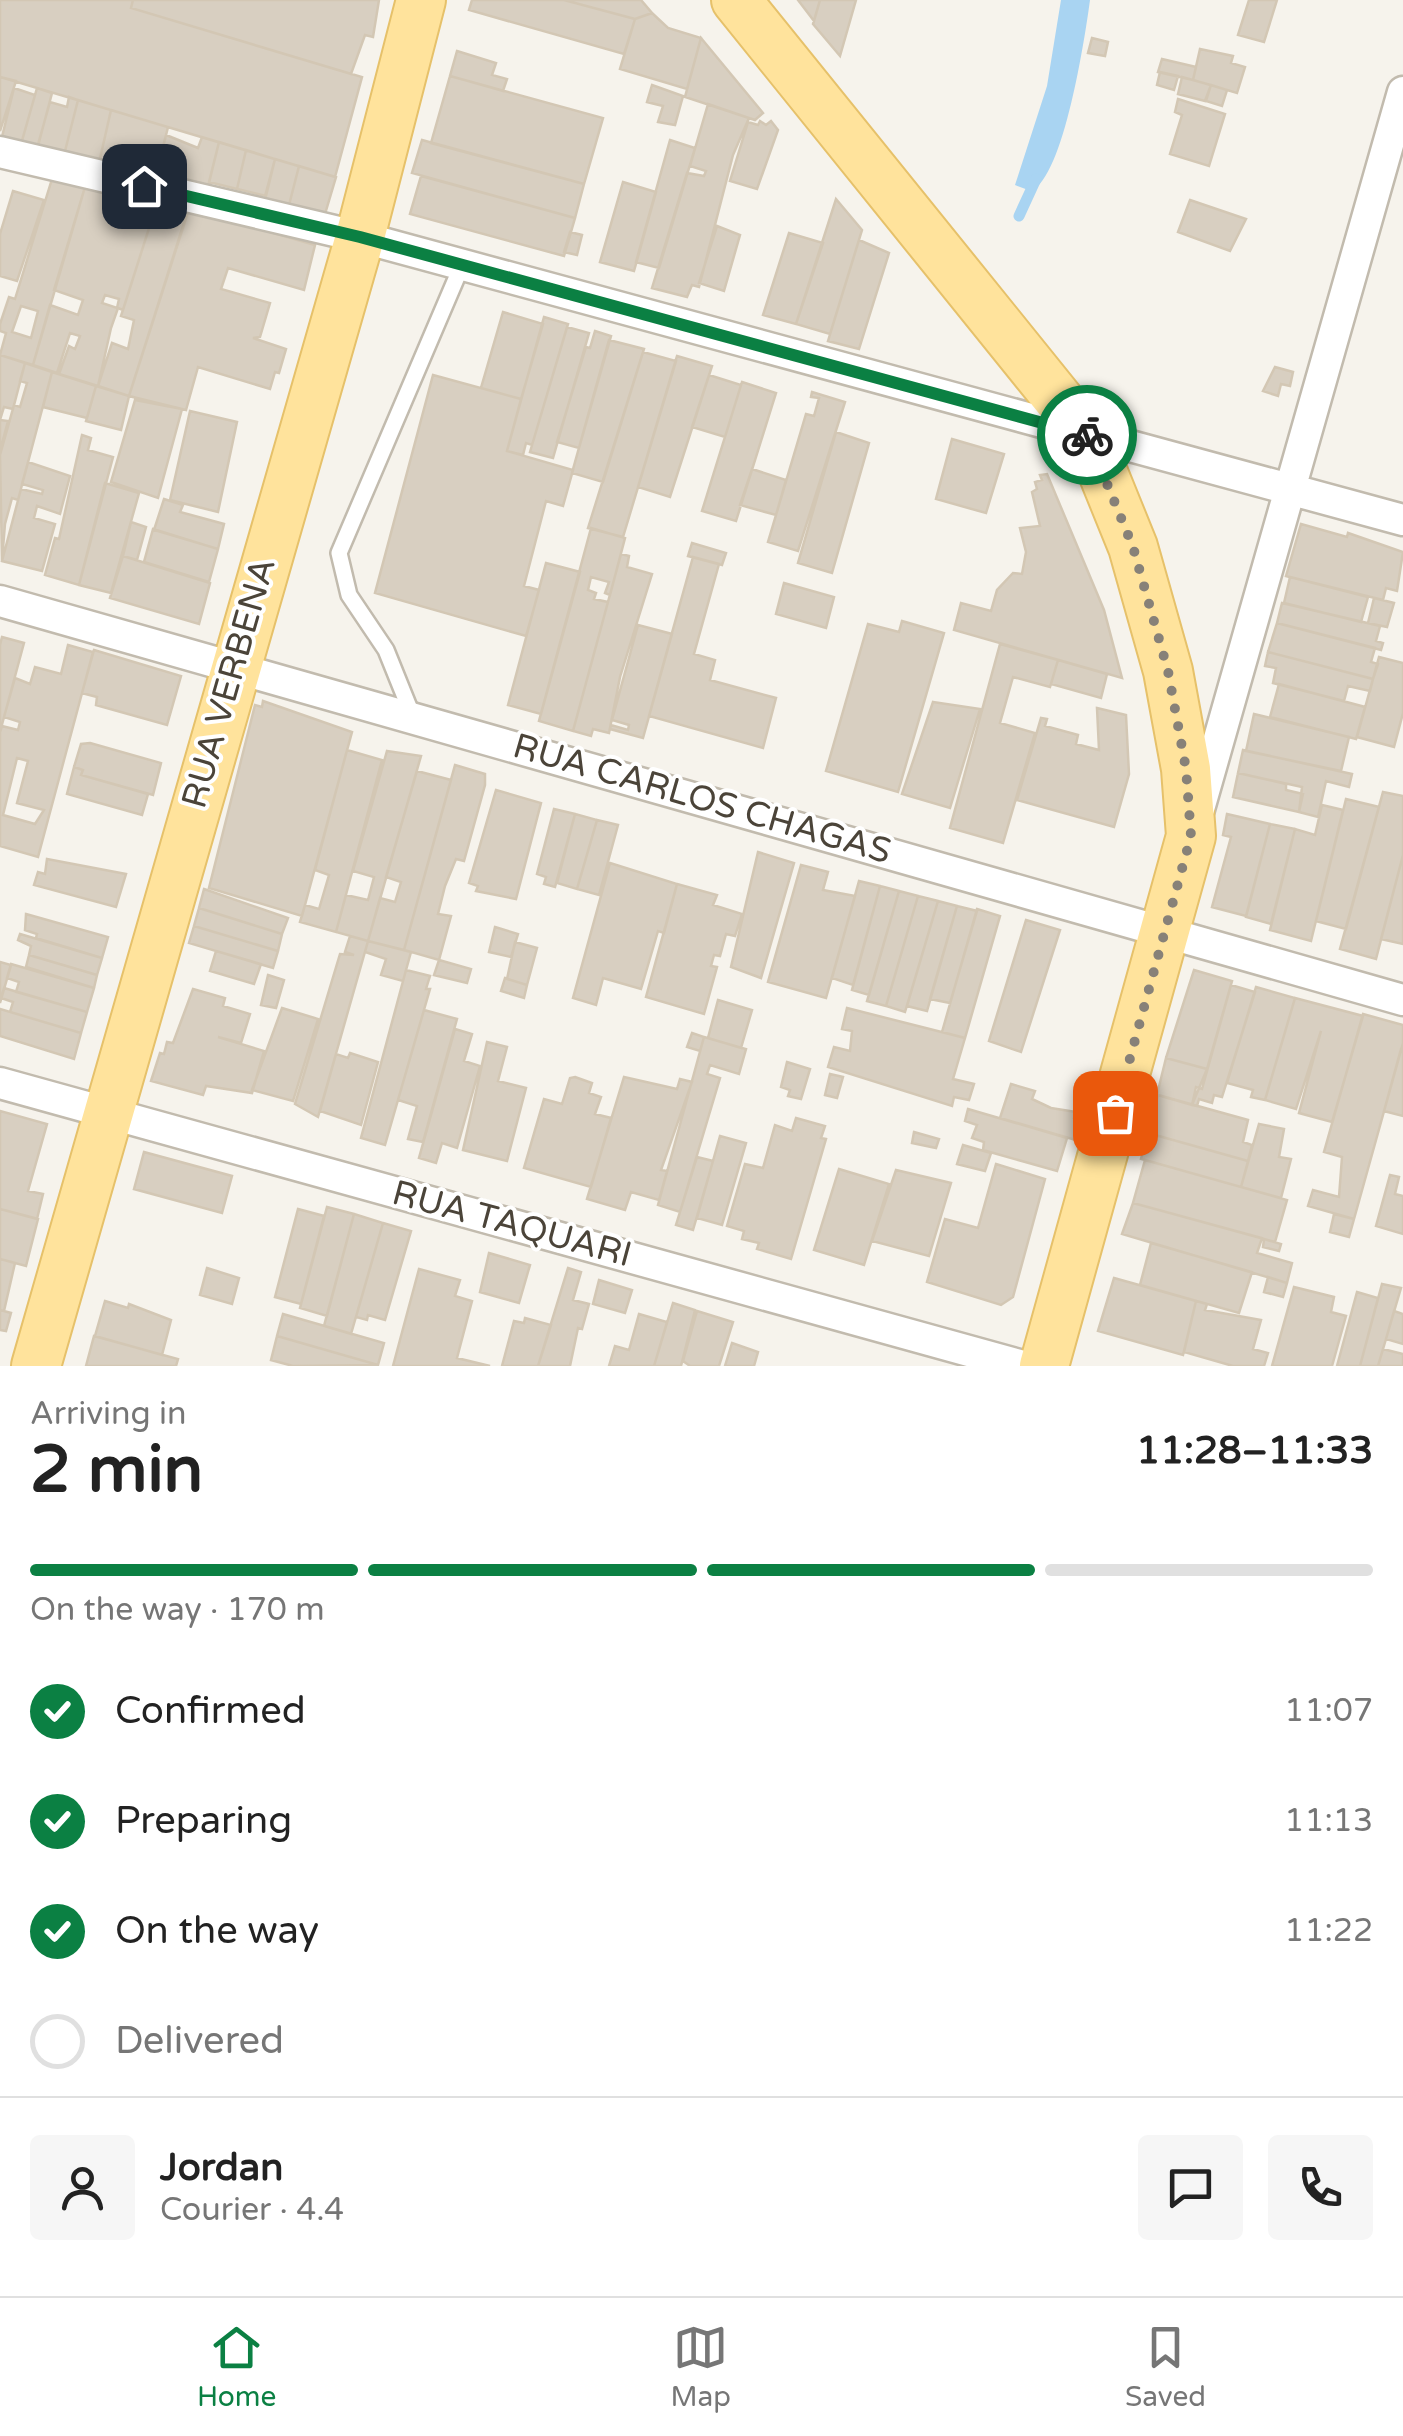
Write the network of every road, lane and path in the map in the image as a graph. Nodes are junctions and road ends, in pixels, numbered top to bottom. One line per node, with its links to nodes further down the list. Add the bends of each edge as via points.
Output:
1 (422, 0): 5 (main road, RUA VERBENA)
2 (736, 0): 7 (main road)
3 (1403, 92): 8 (street)
4 (0, 152): 5 (street)
5 (360, 237): 6 (street); 11 (main road, RUA VERBENA)
6 (462, 266): 7 (street); 12 (lane, via 339,552 349,595 386,650)
7 (1088, 436): 8 (street); 13 (main road, via 1133,547 1168,671)
8 (1286, 491): 9 (street); 13 (street)
9 (1403, 520)
10 (0, 601): 11 (street, RUA CARLOS CHAGAS)
11 (234, 666): 12 (street, RUA CARLOS CHAGAS); 17 (main road, RUA VERBENA)
12 (413, 717): 14 (street, RUA CARLOS CHAGAS)
13 (1191, 836): 14 (main road)
14 (1165, 932): 15 (street, RUA CARLOS CHAGAS); 20 (main road)
15 (1403, 1000)
16 (0, 1083): 17 (street, RUA TAQUARI)
17 (106, 1112): 18 (main road, RUA VERBENA); 19 (street, RUA TAQUARI)
18 (36, 1366)
19 (1023, 1366)
20 (1044, 1366)

